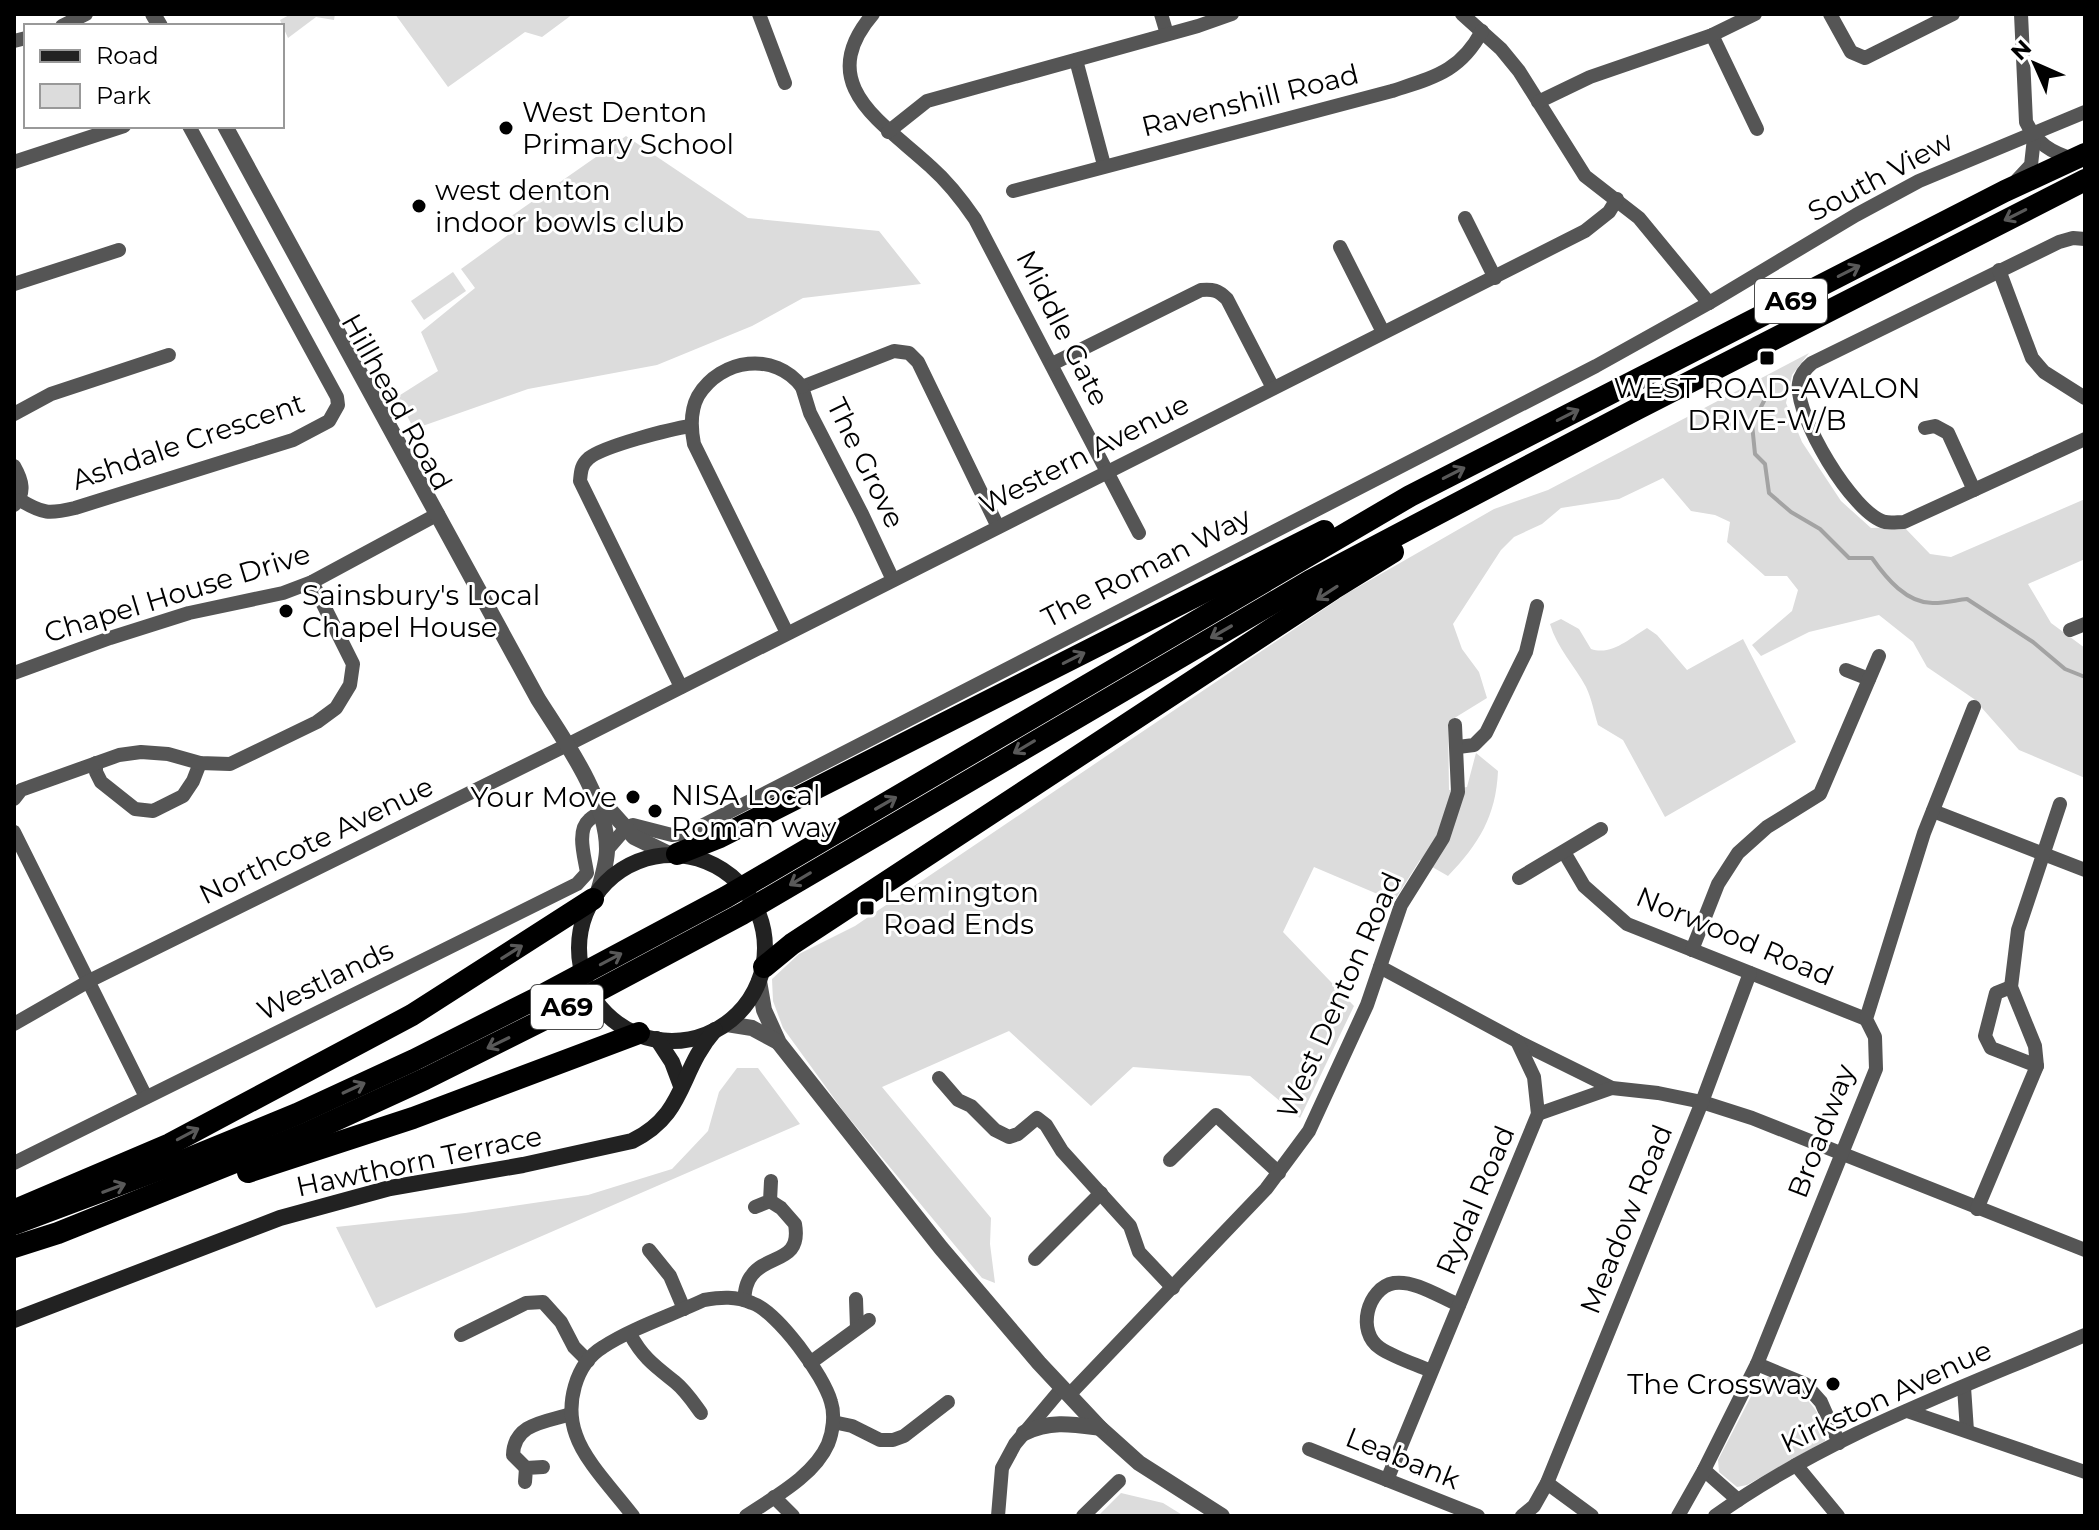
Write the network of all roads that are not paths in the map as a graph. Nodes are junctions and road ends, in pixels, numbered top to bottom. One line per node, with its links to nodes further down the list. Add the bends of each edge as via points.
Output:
1 (86, 14): 11 (street)
2 (759, 14): 16 (street)
3 (873, 14): 24 (street, Middle Gate, via 856,38 850,67 862,102)
4 (1161, 14): 13 (street)
5 (1232, 14): 13 (street)
6 (1462, 14): 12 (street)
7 (1755, 14): 14 (street)
8 (1830, 14): 9 (street, via 1851,52 1865,58)
9 (1953, 14)
10 (2021, 14): 25 (street, via 2024,110)
11 (66, 24)
12 (1482, 31): 17 (street, via 1519,71); 28 (street, Ravenshill Road, via 1472,50 1444,74)
13 (1167, 34): 15 (street)
14 (1712, 35): 17 (street, via 1590,77); 23 (street)
15 (1076, 60): 24 (street, via 927,101); 28 (street)
16 (785, 83)
17 (1538, 102): 32 (street, via 1585,176)
18 (2085, 112): 25 (street, South View)
19 (118, 128): 27 (street)
20 (190, 128): 56 (street, Ashdale Crescent, via 337,397 335,414 293,440 75,508 49,514)
21 (216, 128): 57 (street, Hillhead Road)
22 (226, 128): 57 (street, Hillhead Road)
23 (1757, 129)
24 (888, 132): 43 (street, Middle Gate, via 956,193 993,249)
25 (2033, 135): 26 (street, via 2053,153); 31 (street, via 2031,165); 40 (street, South View, via 1919,181)
26 (2079, 157): 31 (highway, A69)
27 (14, 162)
28 (1104, 165): 30 (street, Ravenshill Road)
29 (2085, 180): 47 (highway, A69, one-way to 47)
30 (1013, 191)
31 (2005, 191): 55 (highway, A69, one-way to 31)
32 (1617, 199): 38 (street, Western Avenue, via 1598,223); 40 (street)
33 (1465, 218): 38 (street)
34 (2085, 239): 37 (street, via 2059,242)
35 (1340, 247): 41 (street)
36 (119, 250): 39 (street)
37 (1999, 270): 46 (street, via 2032,358); 54 (street, via 1812,363 1799,384 1810,428 1838,478 1883,521 1904,522)
38 (1495, 278): 41 (street, Western Avenue)
39 (14, 284)
40 (1709, 303): 81 (street, The Roman Way, via 688,833 672,835 638,824)
41 (1383, 332): 45 (street, Western Avenue)
42 (169, 355): 48 (street, via 51,394)
43 (1052, 364): 45 (street, via 1212,289 1227,299); 53 (street, Middle Gate)
44 (802, 387): 49 (street, via 771,364 727,369 697,398); 58 (street, The Grove, via 894,351 909,353); 60 (street, The Grove)
45 (1273, 388): 53 (street, Western Avenue)
46 (2085, 398)
47 (1635, 410): 94 (highway, one-way to 94, via 1333,589 805,935); 121 (highway, A69, one-way to 121, via 1310,581 742,914 545,1019 305,1134)
48 (14, 414)
49 (691, 426): 65 (street, via 694,444); 70 (street, via 666,429 590,457 581,467 580,481)
50 (1925, 428): 54 (street, via 1935,426 1948,433)
51 (2085, 439): 54 (street)
52 (14, 466): 56 (street, via 23,486)
53 (1108, 472): 58 (street, Western Avenue); 59 (street, Middle Gate)
54 (1974, 490)
55 (1410, 496): 86 (highway, one-way to 55, via 720,837 1337,525); 120 (highway, A69, one-way to 55, via 297,1114 535,999 726,897)
56 (17, 502)
57 (435, 516): 61 (street, Chapel House Drive); 73 (street, Hillhead Road)
58 (998, 527): 60 (street, Western Avenue)
59 (1139, 533)
60 (893, 580): 65 (street, Western Avenue)
61 (312, 582): 68 (street, Chapel House Drive, via 176,617); 76 (street, via 353,664 350,685 336,708 230,764)
62 (1537, 606): 74 (street, via 1526,652 1486,733 1474,745)
63 (2085, 624): 64 (street)
64 (2070, 630)
65 (787, 633): 70 (street, Western Avenue)
66 (1879, 656): 69 (street)
67 (1846, 670): 69 (street)
68 (14, 673)
69 (1869, 679): 91 (street, via 1820,794 1767,827 1738,853 1718,884)
70 (681, 687): 73 (street, Western Avenue)
71 (1974, 707): 80 (street)
72 (1455, 725): 74 (street, West Denton Road)
73 (567, 745): 79 (street, Hillhead Road); 95 (street, Northcote Avenue)
74 (1458, 747): 92 (street, West Denton Road, via 1458,792 1443,838 1401,905)
75 (96, 763): 76 (street, via 141,752); 76 (street, via 101,782 135,809 153,811 183,796); 77 (street, via 21,790)
76 (200, 763)
77 (14, 799)
78 (2060, 804): 87 (street)
79 (604, 811): 81 (street, Hillhead Road); 84 (street, Hillhead Road); 107 (street, Westlands, via 583,830 587,873 577,884)
80 (1933, 811): 87 (street); 97 (street)
81 (626, 828): 84 (street); 86 (street, Hillhead Road, via 641,842)
82 (1601, 829): 85 (street)
83 (14, 832): 95 (street)
84 (607, 850): 90 (street, Hillhead Road)
85 (1564, 852): 89 (street); 91 (street, Norwood Road, via 1584,886 1627,924)
86 (673, 854): 90 (main road, via 637,861); 94 (main road, via 702,858 725,871 745,895 764,932)
87 (2044, 855): 88 (street); 96 (street, via 2018,930)
88 (2085, 870)
89 (1519, 878)
90 (596, 895): 100 (main road, via 586,914 580,949 583,982 606,1013); 119 (highway, one-way to 90, via 170,1144 412,1015)
91 (1692, 950): 93 (street, Norwood Road)
92 (1380, 967): 101 (street); 113 (street, West Denton Road, via 1309,1131)
93 (1750, 973): 97 (street, Norwood Road); 108 (street, Meadow Road)
94 (762, 974): 99 (main road, via 746,1005); 102 (street, via 764,1010)
95 (89, 981): 98 (street, Northcote Avenue); 107 (street)
96 (2011, 987): 103 (street, via 2035,1046); 103 (street, via 1996,993 1985,1036 1991,1048)
97 (1866, 1019): 110 (street, Broadway, via 1875,1037 1876,1069)
98 (14, 1024)
99 (721, 1027): 100 (main road, via 688,1039); 102 (street, via 752,1028); 105 (main road, Hawthorn Terrace, via 699,1049)
100 (648, 1036): 105 (main road, via 672,1062); 121 (highway)
101 (1517, 1041): 106 (street); 109 (street, via 1534,1077)
102 (779, 1043): 140 (street, via 941,1248)
103 (2037, 1066): 118 (street)
104 (939, 1078): 115 (street, via 958,1100 1009,1137 1037,1118)
105 (681, 1086): 131 (main road, Hawthorn Terrace, via 669,1114 632,1141 390,1188 280,1218)
106 (1612, 1088): 108 (street); 109 (street)
107 (146, 1097): 112 (street, Westlands)
108 (1702, 1102): 110 (street); 157 (street, Meadow Road)
109 (1538, 1114): 129 (street, Rydal Road)
110 (1841, 1154): 118 (street); 137 (street, Broadway)
111 (1170, 1160): 113 (street, via 1216,1115)
112 (14, 1163)
113 (1279, 1173): 126 (street, West Denton Road)
114 (771, 1181): 116 (street)
115 (1101, 1193): 125 (street); 126 (street, via 1130,1226 1139,1252)
116 (770, 1201): 117 (street); 128 (street, via 795,1224 795,1242 785,1255 751,1276)
117 (755, 1207)
118 (1977, 1209): 124 (street)
119 (14, 1211)
120 (14, 1224)
121 (58, 1233): 122 (highway, A69)
122 (14, 1247)
123 (649, 1250): 130 (street, via 670,1276)
124 (2085, 1250)
125 (1035, 1259)
126 (1173, 1288): 140 (street, West Denton Road)
127 (856, 1299): 136 (street, via 863,1324)
128 (744, 1300): 130 (street, via 720,1297); 136 (street, via 777,1319)
129 (1459, 1305): 138 (street, Rydal Road); 138 (street, Rydal Road, via 1410,1283 1391,1283 1377,1293 1365,1317 1367,1333 1378,1347)
130 (684, 1309): 132 (street)
131 (14, 1320)
132 (630, 1334): 135 (street, via 601,1347); 143 (street, via 640,1352)
133 (461, 1335): 135 (street, via 526,1303 543,1302)
134 (2085, 1335): 139 (street, Kirkston Avenue)
135 (588, 1361): 144 (street, via 573,1390)
136 (810, 1363): 145 (street, via 827,1389)
137 (1757, 1364): 149 (street, via 1805,1384 1821,1402); 153 (street, Broadway)
138 (1431, 1371): 155 (street, Rydal Road)
139 (1964, 1387): 142 (street, Kirkston Avenue); 147 (street)
140 (1066, 1392): 146 (street); 148 (street, West Denton Road)
141 (948, 1402): 145 (street, via 893,1440)
142 (1907, 1411): 147 (street); 149 (street, Kirkston Avenue)
143 (701, 1413)
144 (571, 1414): 152 (street, via 522,1431 516,1439 513,1455 526,1475); 160 (street, via 583,1449)
145 (833, 1422): 158 (street, via 829,1441 811,1469)
146 (1100, 1428): 148 (street, via 1058,1422); 165 (street, via 1139,1463)
147 (1967, 1431): 154 (street)
148 (1024, 1433): 163 (street, West Denton Road, via 1002,1468)
149 (1839, 1443): 151 (street, Kirkston Avenue)
150 (1309, 1449): 155 (street, Leabank)
151 (1796, 1465): 159 (street, Kirkston Avenue); 171 (street)
152 (543, 1467)
153 (1704, 1470): 159 (street); 169 (street, Broadway)
154 (2085, 1472)
155 (1387, 1480): 166 (street, Leabank)
156 (1119, 1481): 164 (street)
157 (1547, 1483): 167 (street); 168 (street)
158 (774, 1497): 161 (street); 162 (street)
159 (1738, 1500): 170 (street, Kirkston Avenue)
160 (633, 1516)
161 (746, 1516)
162 (793, 1516)
163 (998, 1516)
164 (1083, 1516)
165 (1222, 1516)
166 (1478, 1516)
167 (1522, 1516)
168 (1592, 1516)
169 (1678, 1516)
170 (1715, 1516)
171 (1838, 1516)

